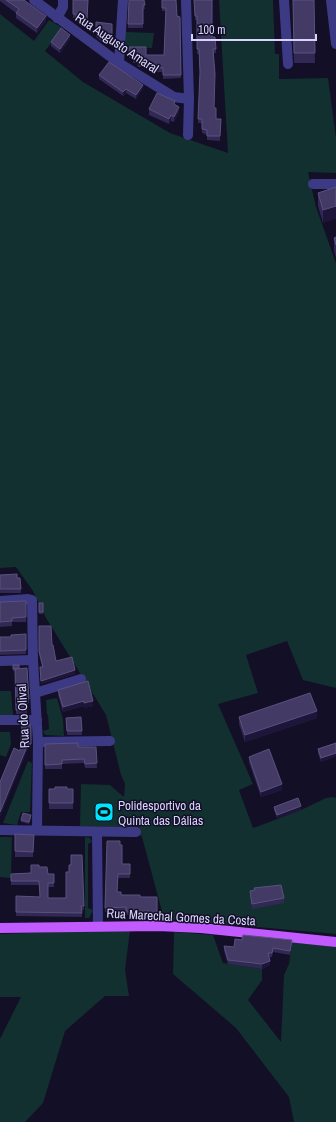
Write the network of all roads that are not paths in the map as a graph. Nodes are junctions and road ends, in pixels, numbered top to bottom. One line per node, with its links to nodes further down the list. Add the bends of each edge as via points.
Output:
1 (34, 0): 7 (street, Rua Augusto Amaral)
2 (63, 0): 7 (street, via 63,7)
3 (123, 0): 9 (street)
4 (186, 0): 11 (street)
5 (284, 0): 10 (street)
6 (331, 0): 8 (street)
7 (57, 18): 9 (street, Rua Augusto Amaral)
8 (336, 44)
9 (119, 63): 11 (street, Rua Augusto Amaral, via 174,96)
10 (288, 64)
11 (189, 99): 12 (street)
12 (188, 135)
13 (313, 184): 14 (street)
14 (336, 184)
15 (0, 601): 17 (street, Rua do Olival, via 32,600)
16 (0, 660): 17 (street)
17 (33, 660): 19 (street, Rua do Olival)
18 (81, 679): 19 (street)
19 (35, 693): 21 (street, Rua do Olival)
20 (0, 720): 21 (street)
21 (37, 720): 23 (street, Rua do Olival)
22 (110, 741): 23 (street)
23 (38, 742): 25 (street, Rua do Olival)
24 (0, 830): 25 (street)
25 (37, 830): 26 (street)
26 (97, 832): 27 (street); 28 (street)
27 (136, 832)
28 (98, 926): 29 (main road, Rua Marechal Gomes da Costa); 30 (main road, Rua Marechal Gomes da Costa, via 201,928)
29 (0, 928)
30 (336, 942)

